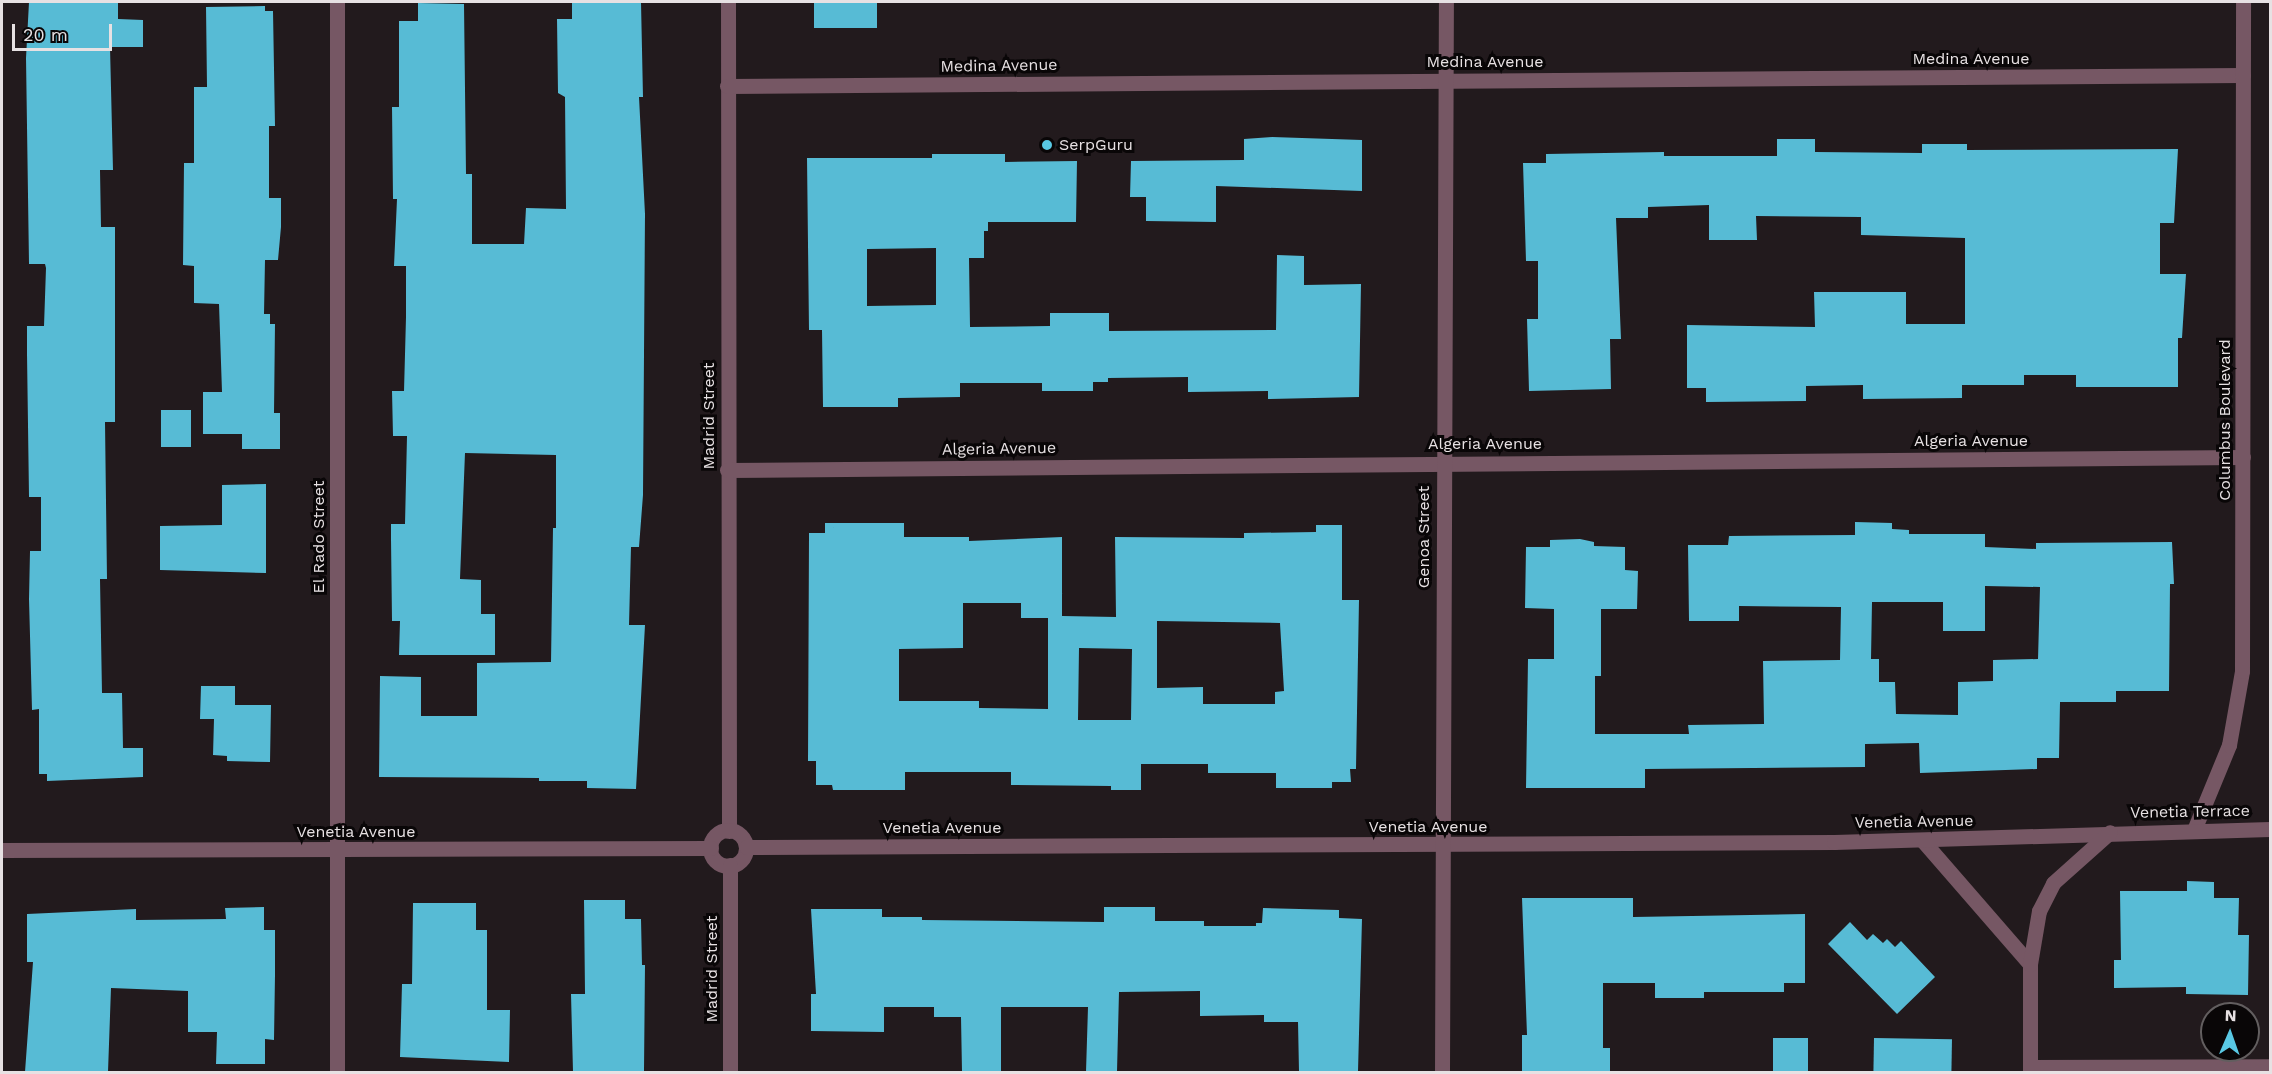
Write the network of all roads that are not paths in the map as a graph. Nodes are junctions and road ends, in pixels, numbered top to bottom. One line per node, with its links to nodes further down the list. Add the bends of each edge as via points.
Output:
1 (337, 2): 20 (street, El Rado Street)
2 (728, 2): 7 (street, Madrid Street)
3 (1446, 2): 6 (street, Genoa Street)
4 (2243, 2): 5 (street, Columbus Boulevard)
5 (2243, 75): 6 (street, Medina Avenue); 8 (street, Columbus Boulevard)
6 (1446, 80): 7 (street, Medina Avenue); 9 (street, Genoa Street)
7 (727, 86): 10 (street, Madrid Street)
8 (2243, 457): 9 (street, Algeria Avenue); 12 (street, Columbus Boulevard, via 2239,701 2226,756)
9 (1443, 462): 10 (street, Algeria Avenue); 16 (street, Genoa Street)
10 (727, 470): 13 (street, Madrid Street)
11 (2271, 829): 12 (street, Venetia Terrace)
12 (2194, 830): 14 (street, Venetia Terrace)
13 (729, 831): 17 (street, via 739,834); 18 (street, via 717,834)
14 (2110, 832): 15 (street, Venetia Avenue); 22 (street, via 2053,883 2036,924)
15 (1923, 841): 16 (street, Venetia Avenue); 22 (street)
16 (1441, 845): 17 (street, Venetia Avenue); 27 (street, Genoa Street)
17 (746, 847): 21 (street, via 741,860)
18 (711, 848): 20 (street, Venetia Avenue); 21 (street, via 715,859)
19 (2, 850): 20 (street, Venetia Avenue)
20 (337, 851): 25 (street, El Rado Street)
21 (730, 866): 26 (street, Madrid Street)
22 (2030, 964): 24 (street)
23 (2271, 1066): 24 (street)
24 (2030, 1070)
25 (337, 1072)
26 (730, 1072)
27 (1442, 1072)

